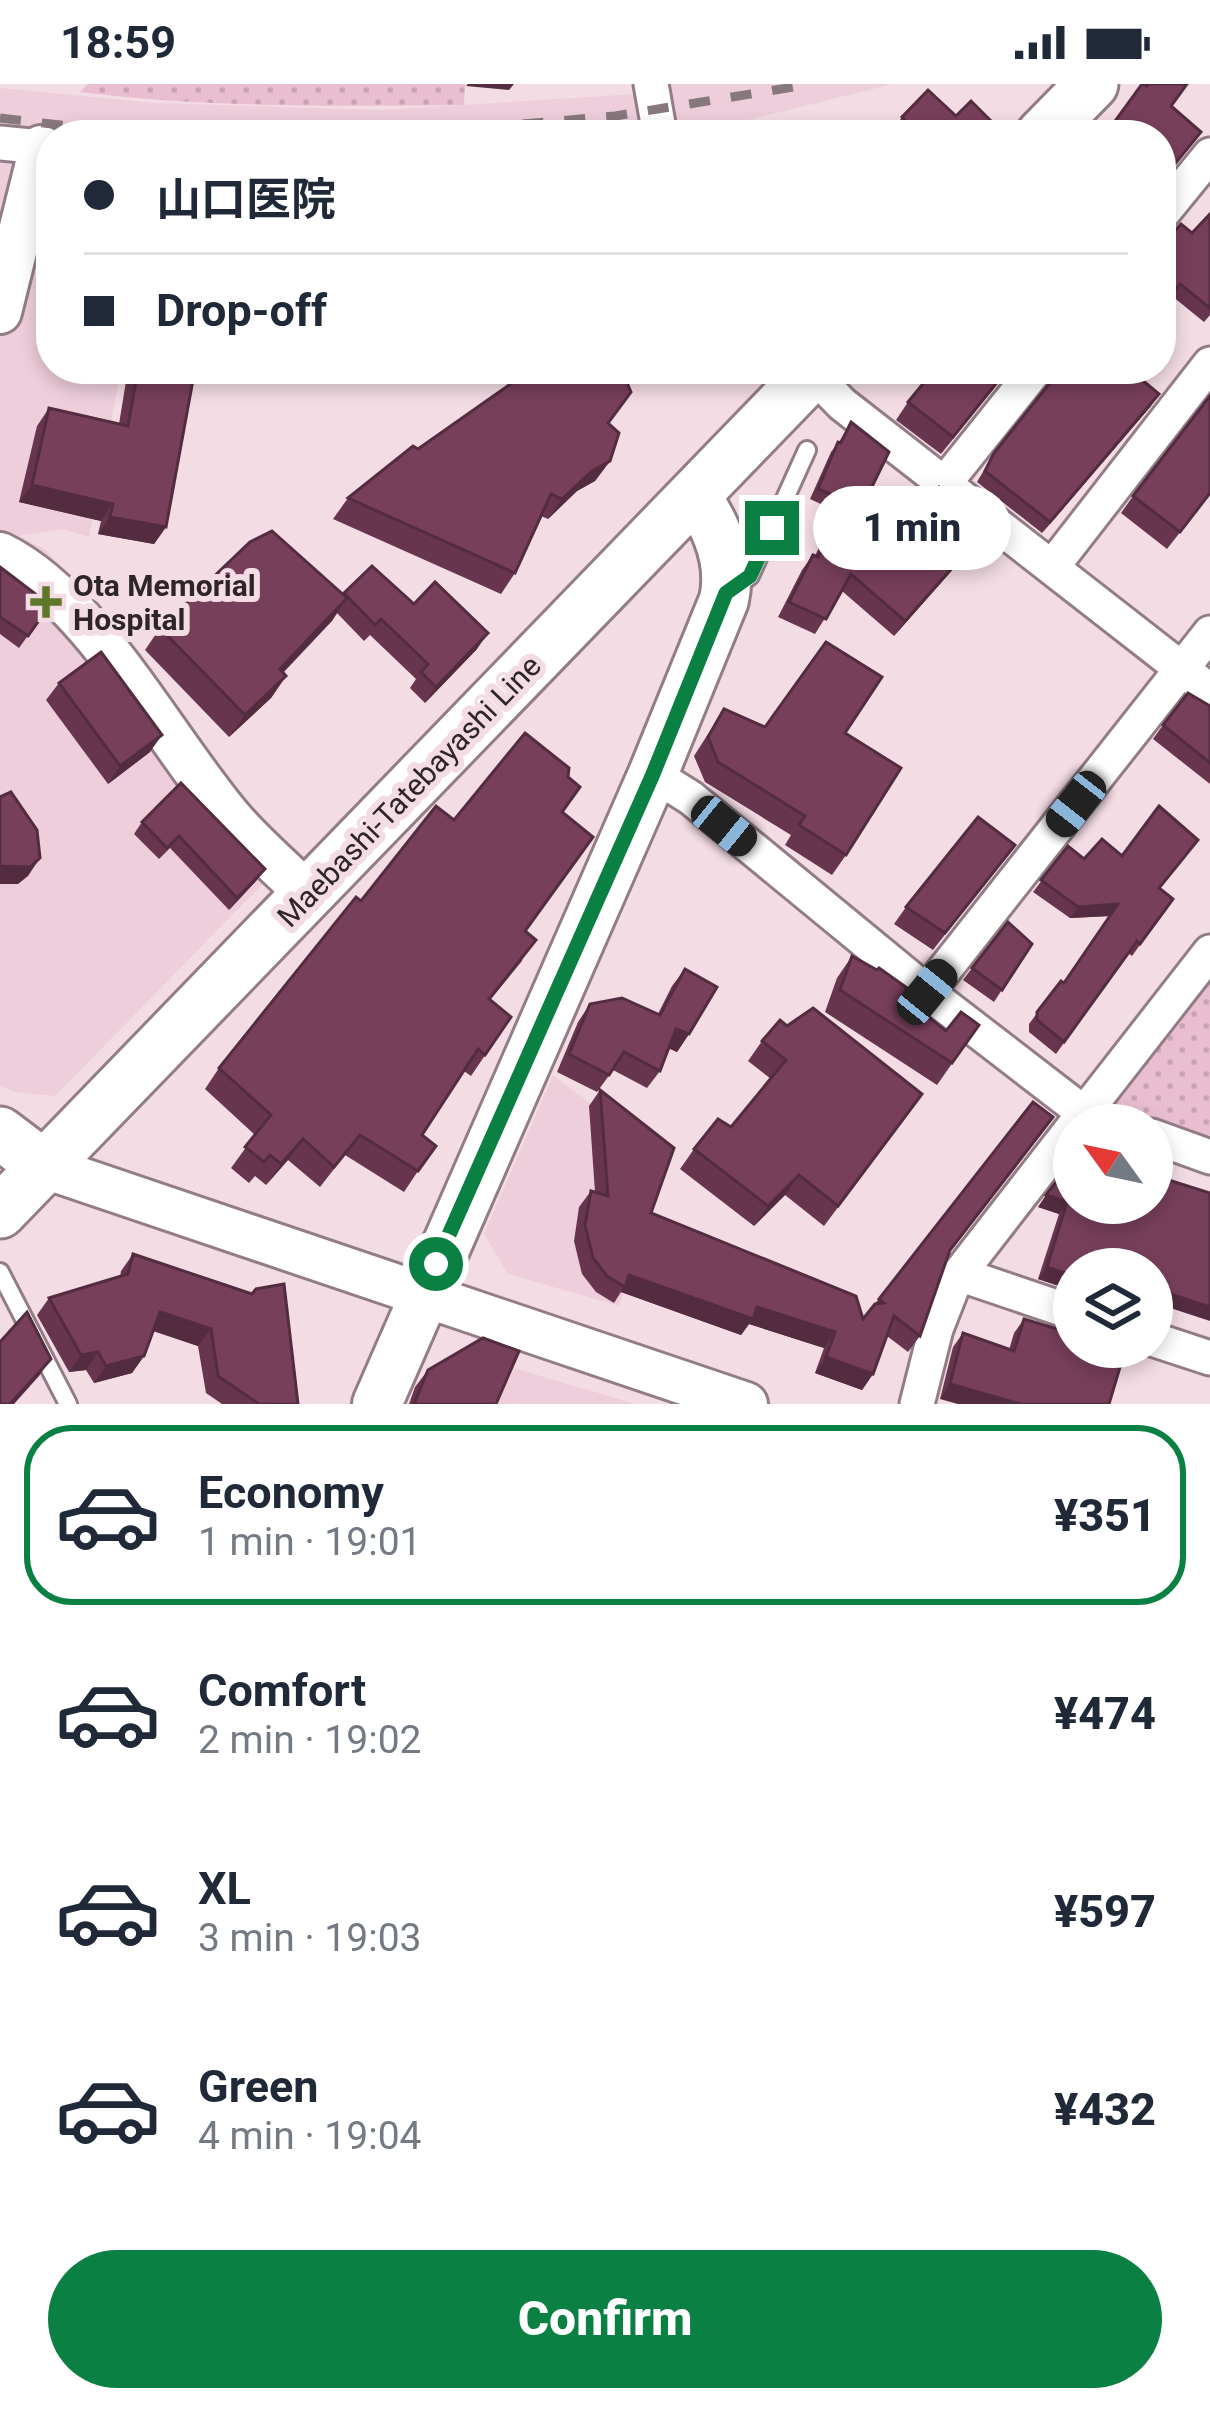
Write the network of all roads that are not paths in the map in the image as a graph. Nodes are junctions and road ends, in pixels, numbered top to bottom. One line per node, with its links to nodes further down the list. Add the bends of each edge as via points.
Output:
1 (651, 84): 3 (street)
2 (1092, 84): 4 (main road)
3 (657, 120)
4 (1057, 120)
5 (31, 146): 8 (street)
6 (1210, 155): 7 (street)
7 (1176, 197)
8 (0, 312)
9 (1210, 364): 17 (street)
10 (799, 384): 15 (main road, Maebashi-Tatebayashi Line)
11 (824, 384): 14 (street)
12 (1024, 384): 14 (street)
13 (807, 450): 18 (lane, via 750,576)
14 (944, 484): 17 (street)
15 (695, 495): 18 (main road, via 724,556); 23 (main road, Maebashi-Tatebayashi Line)
16 (0, 554): 23 (street, via 30,570 74,614 232,820)
17 (1052, 567): 20 (street)
18 (726, 593): 22 (main road)
19 (1210, 632): 20 (street)
20 (1182, 669): 21 (street); 25 (street)
21 (1210, 691)
22 (653, 774): 25 (street); 36 (main road)
23 (308, 896): 32 (main road, Maebashi-Tatebayashi Line)
24 (1210, 952): 27 (street)
25 (927, 992): 26 (street)
26 (1058, 1104)
27 (1091, 1104)
28 (0, 1133): 32 (main road)
29 (1173, 1144): 31 (street)
30 (1053, 1153): 35 (street)
31 (1210, 1157)
32 (23, 1165): 33 (main road, Maebashi-Tatebayashi Line); 36 (street)
33 (0, 1212)
34 (0, 1273): 40 (lane)
35 (959, 1274): 37 (street); 43 (street)
36 (422, 1294): 41 (main road); 42 (street)
37 (1053, 1306)
38 (1173, 1346): 39 (street)
39 (1210, 1358)
40 (68, 1404)
41 (377, 1404)
42 (746, 1404)
43 (917, 1404)

